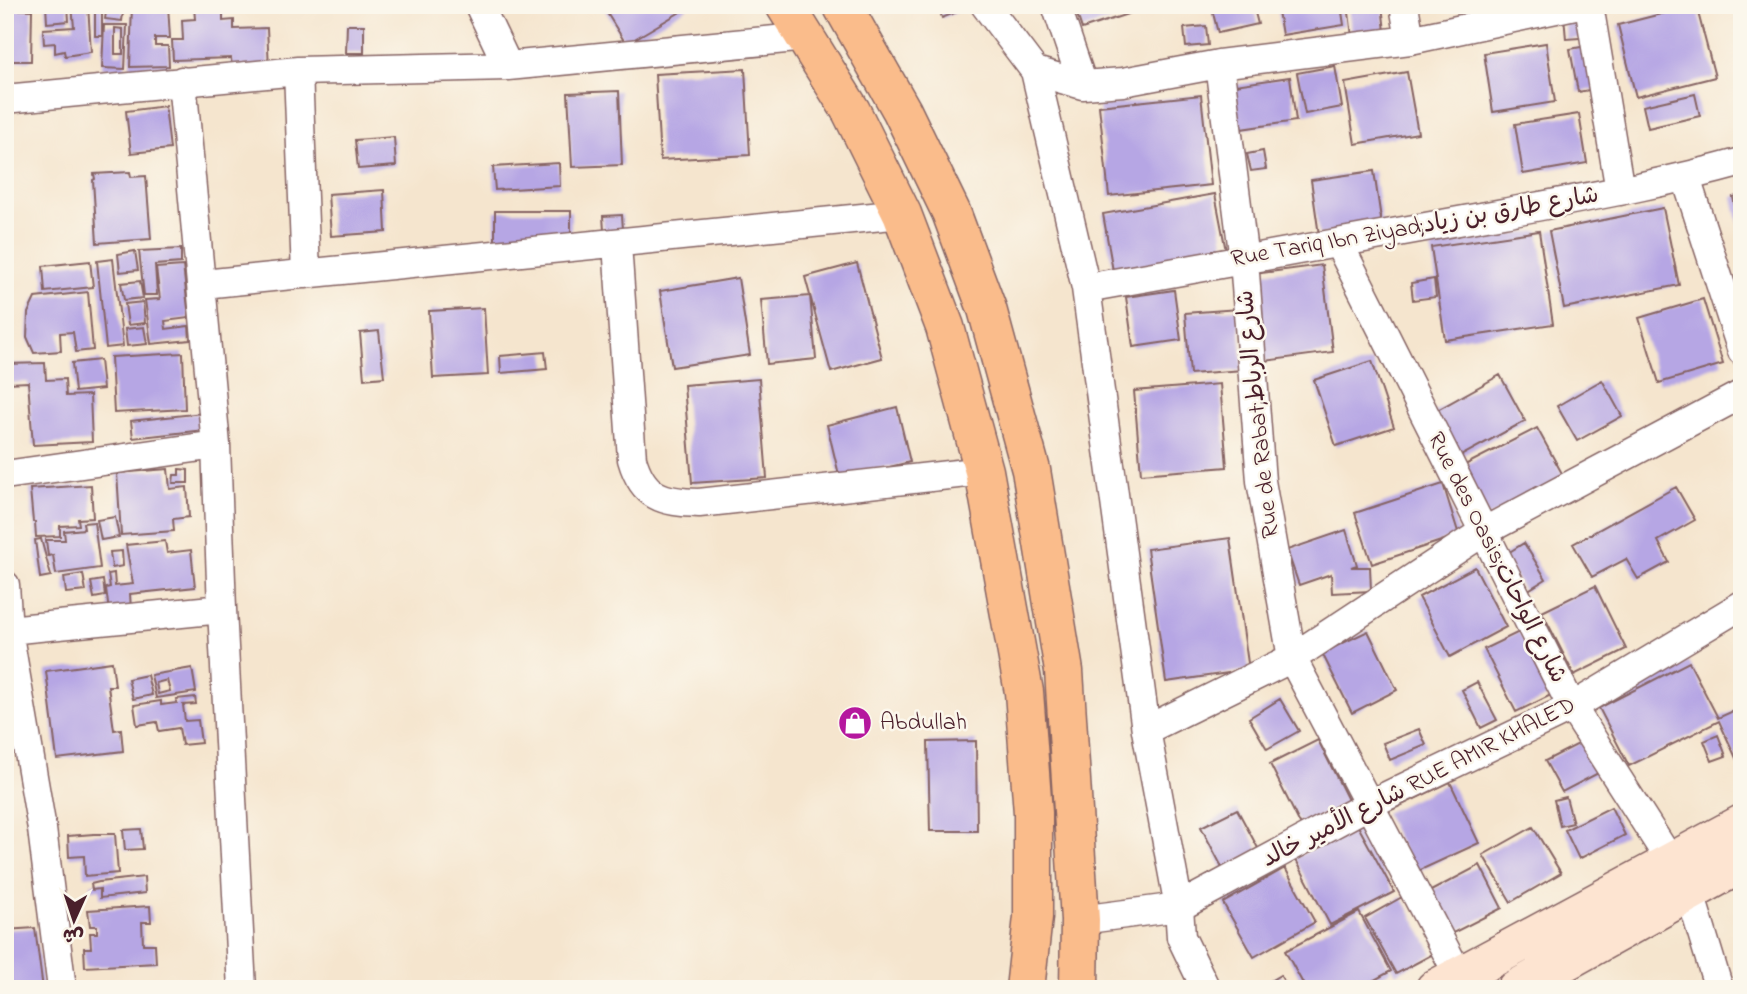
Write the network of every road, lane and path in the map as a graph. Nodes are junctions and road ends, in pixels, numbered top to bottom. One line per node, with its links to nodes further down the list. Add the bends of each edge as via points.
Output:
1 (479, 5): 12 (street)
2 (785, 5): 9 (highway)
3 (842, 5): 46 (highway, via 902,111 951,212 987,309 1031,470 1064,671)
4 (985, 5): 14 (street)
5 (1056, 5): 16 (street)
6 (1404, 5): 10 (street)
7 (1575, 5): 10 (street)
8 (1589, 5): 20 (street)
9 (806, 37): 12 (street); 21 (highway, via 851,111)
10 (1410, 40): 11 (street)
11 (1219, 64): 16 (street); 24 (street, Rue de Rabat;شارع الرباط)
12 (508, 66): 13 (street)
13 (298, 71): 15 (street); 25 (street)
14 (1035, 71): 16 (street); 27 (street)
15 (182, 81): 17 (street); 26 (street)
16 (1083, 85)
17 (5, 99)
18 (1742, 162): 19 (street, Rue Tariq Ibn Ziyad;شارع طارق بن زياد)
19 (1686, 178): 20 (street, Rue Tariq Ibn Ziyad;شارع طارق بن زياد); 28 (street)
20 (1619, 191): 23 (street, Rue Tariq Ibn Ziyad;شارع طارق بن زياد)
21 (902, 214): 22 (street); 31 (highway, via 945,327)
22 (617, 244): 25 (street); 31 (street, via 632,459 637,476 656,496 699,502)
23 (1339, 244): 24 (street, Rue Tariq Ibn Ziyad;شارع طارق بن زياد); 33 (street, Rue des Oasis;شارع الواحات)
24 (1244, 260): 27 (street, Rue Tariq Ibn Ziyad;شارع طارق بن زياد); 38 (street, Rue de Rabat;شارع الرباط, via 1261,481)
25 (306, 274): 26 (street)
26 (203, 284): 30 (street)
27 (1086, 288): 40 (street)
28 (1742, 351)
29 (1742, 394): 33 (street)
30 (216, 445): 32 (street); 36 (street)
31 (984, 471): 50 (highway, via 1024,692 1033,813 1033,918)
32 (5, 475)
33 (1483, 532): 38 (street); 39 (street, Rue des Oasis;شارع الواحات)
34 (5, 586): 37 (street)
35 (1742, 605): 39 (street, شارع الأمير خالد RUE AMIR KHALED)
36 (222, 609): 37 (street); 49 (street)
37 (8, 630): 48 (street, via 42,829)
38 (1292, 658): 40 (street); 41 (street, Rue de Rabat;شارع الرباط)
39 (1572, 707): 41 (street, شارع الأمير خالد RUE AMIR KHALED); 44 (street, Rue des Oasis;شارع الواحات)
40 (1146, 730): 45 (street)
41 (1370, 804): 45 (street, شارع الأمير خالد RUE AMIR KHALED); 47 (street, Rue de Rabat;شارع الرباط)
42 (1742, 824): 44 (main road)
43 (1742, 863): 44 (main road)
44 (1680, 876): 47 (main road); 53 (main road); 54 (street, Rue des Oasis;شارع الواحات)
45 (1179, 907): 46 (street, شارع الأمير خالد RUE AMIR KHALED); 52 (street, via 1181,937)
46 (1080, 920): 51 (highway)
47 (1453, 984)
48 (62, 989)
49 (242, 989)
50 (1025, 989)
51 (1079, 989)
52 (1206, 989)
53 (1516, 989)
54 (1719, 989)

